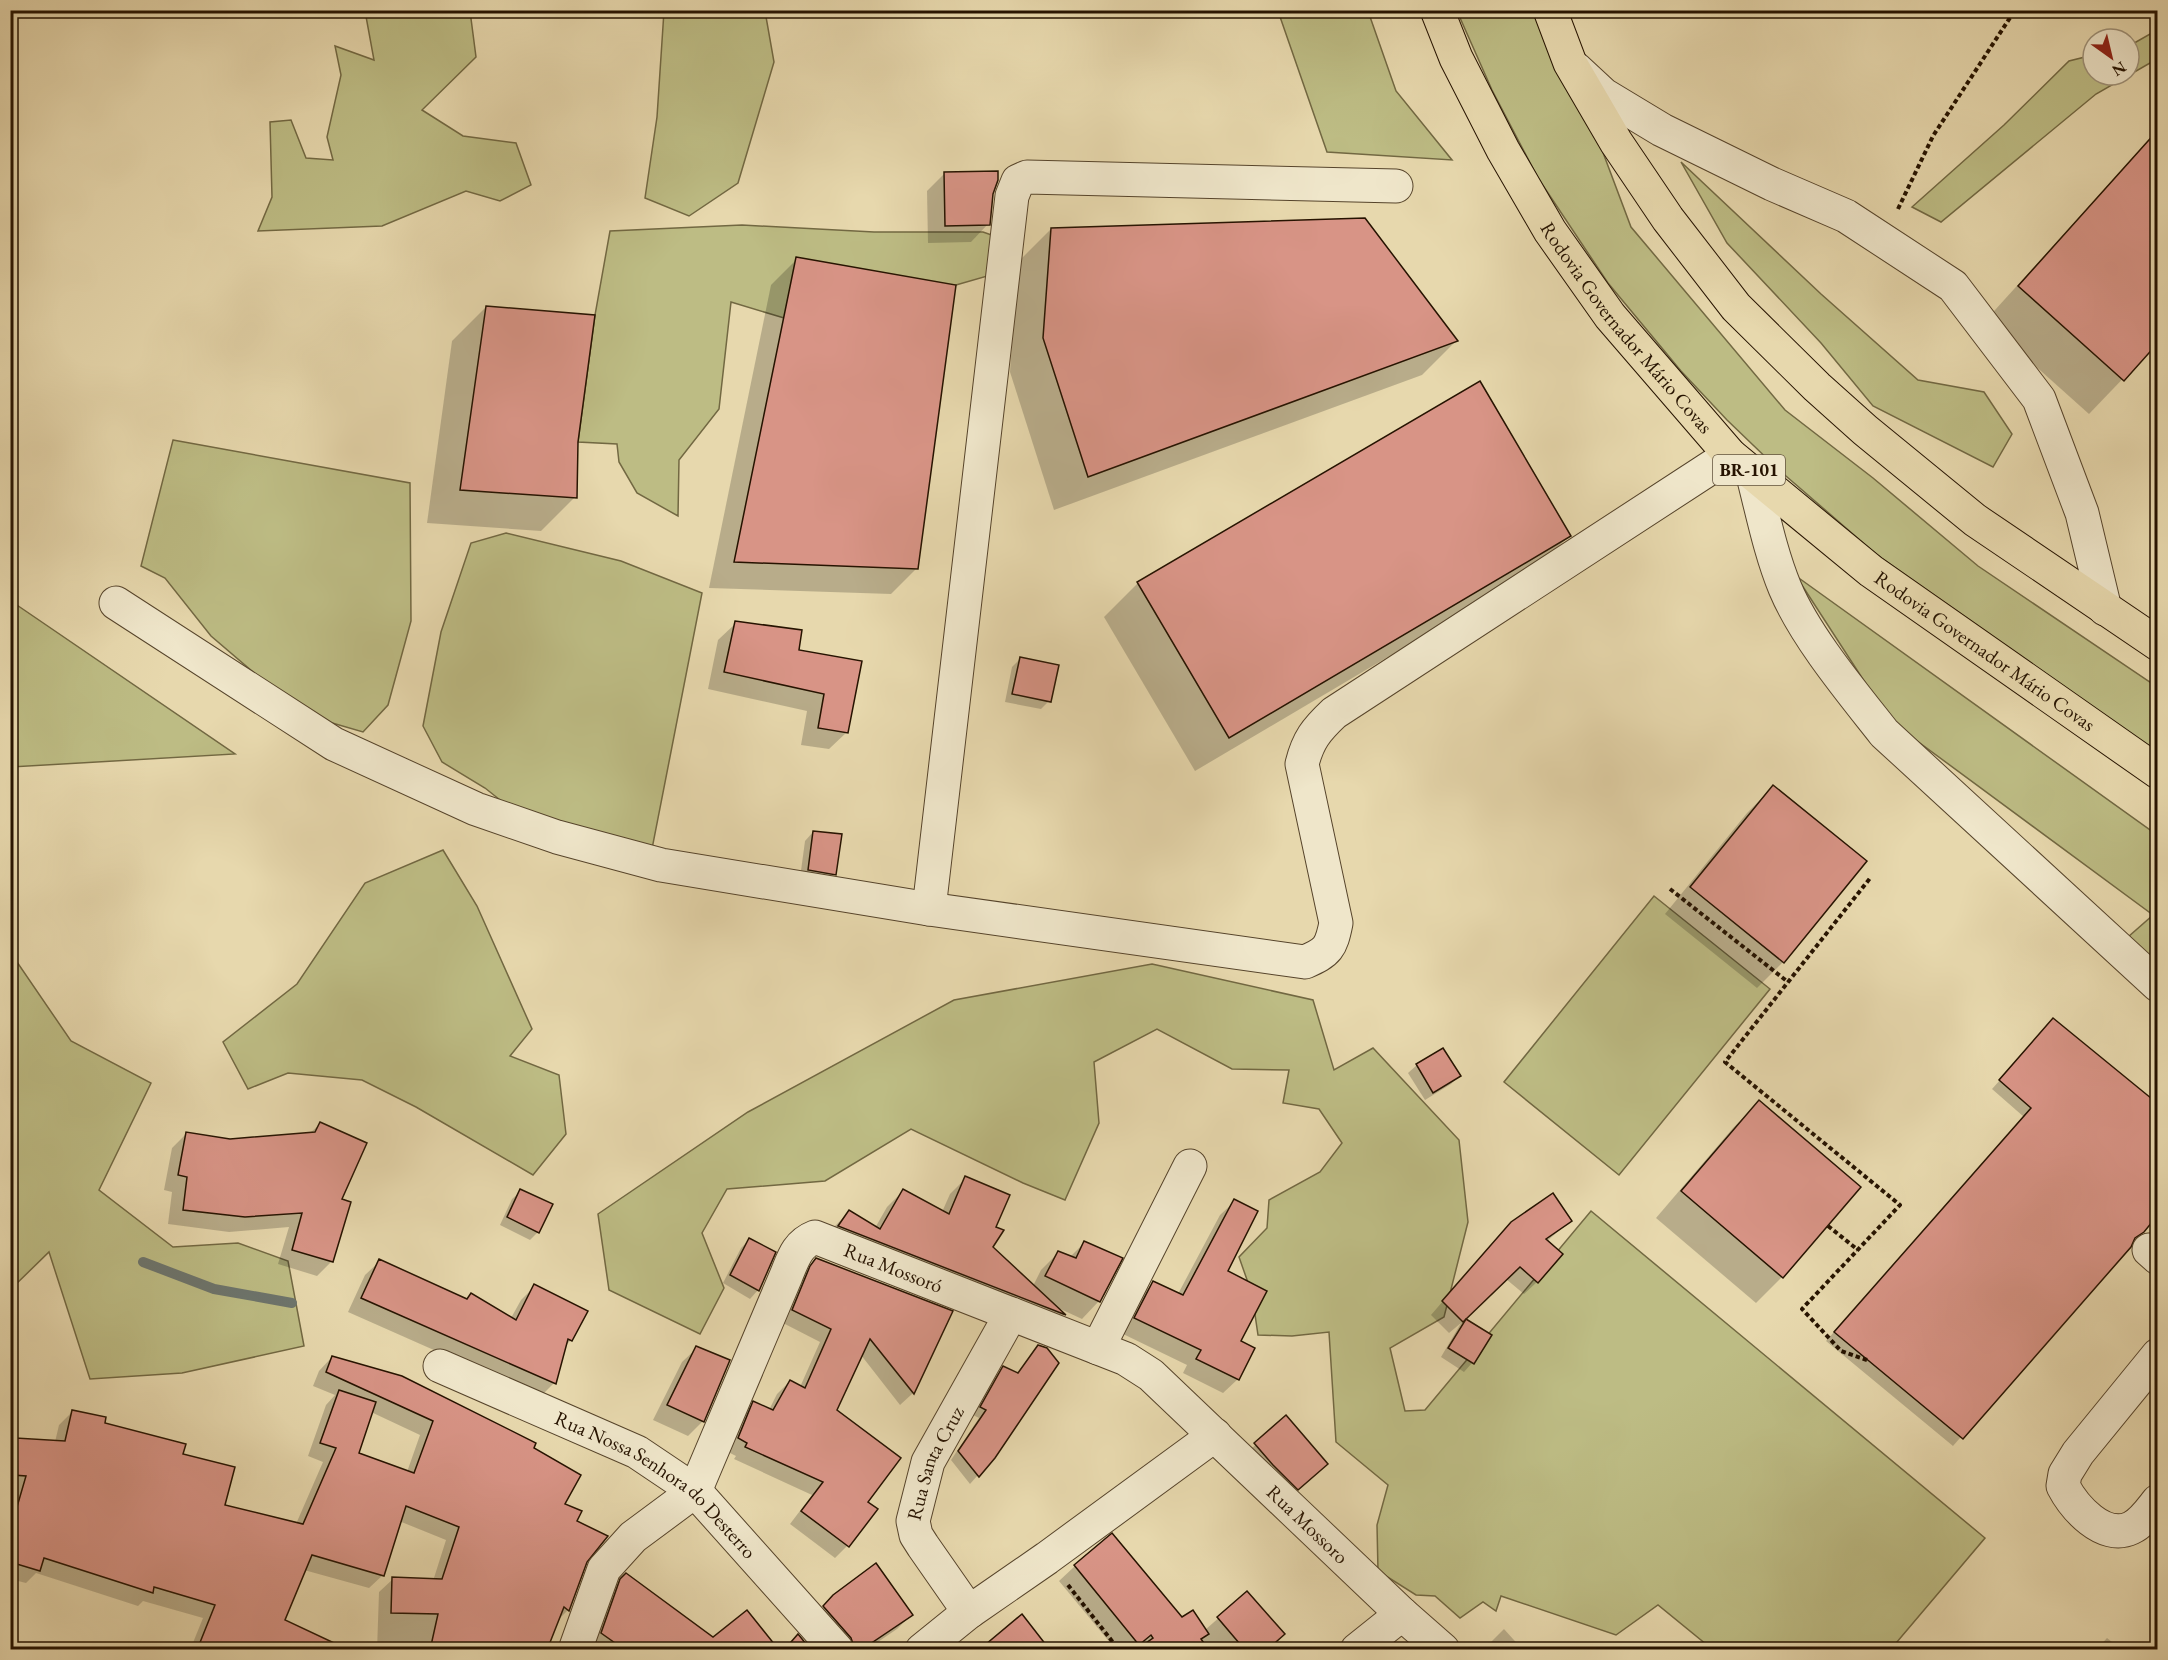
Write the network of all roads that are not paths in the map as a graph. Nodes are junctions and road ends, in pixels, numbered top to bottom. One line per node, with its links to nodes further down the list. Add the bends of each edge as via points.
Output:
1 (1437, 10): 5 (highway, Rodovia Governador Mário Covas / BR-101, via 1456,58 1503,150 1550,231 1610,316)
2 (1550, 10): 3 (highway)
3 (1570, 63): 7 (highway, via 1616,142 1668,219 1736,307 1816,387 1911,468 1975,520); 7 (street, via 1604,95 1662,130 1846,216 1953,286 2039,399 2082,513)
4 (1396, 186): 10 (street, via 1028,177 1018,181 1011,208)
5 (1741, 464): 9 (highway, Rodovia Governador Mário Covas / BR-101, via 1871,572); 10 (street, via 1334,712 1314,733 1302,764 1336,923 1327,951 1305,962); 11 (street, via 1785,589 1807,628 1884,733)
6 (116, 603): 10 (street, via 334,744 476,809 556,837 661,865)
7 (2105, 609): 8 (highway)
8 (2156, 639)
9 (2157, 772)
10 (928, 909)
11 (2157, 985)
12 (1190, 1166): 14 (street)
13 (1011, 1314): 14 (street, Rua Mossoró); 18 (street, Rua Mossoró, via 815,1237 805,1241 786,1275); 20 (street, Rua Santa Cruz, via 928,1462 912,1521 916,1535)
14 (1098, 1348): 17 (street, Rua Mossoró, via 1151,1375)
15 (2157, 1355): 19 (street, via 2078,1454 2065,1474 2063,1486 2079,1510 2094,1523 2112,1530 2132,1528)
16 (440, 1366): 18 (street, Rua Nossa Senhora do Desterro, via 637,1452)
17 (1215, 1435): 20 (street); 21 (street, Rua Mossoro)
18 (695, 1491): 22 (street, via 633,1537 604,1569); 23 (street, Rua Nossa Senhora do Desterro)
19 (2157, 1502)
20 (969, 1612): 24 (street)
21 (1402, 1614): 25 (street); 26 (street, Rua Mossoro)
22 (575, 1650)
23 (837, 1650)
24 (922, 1650)
25 (1357, 1650)
26 (1443, 1650)

